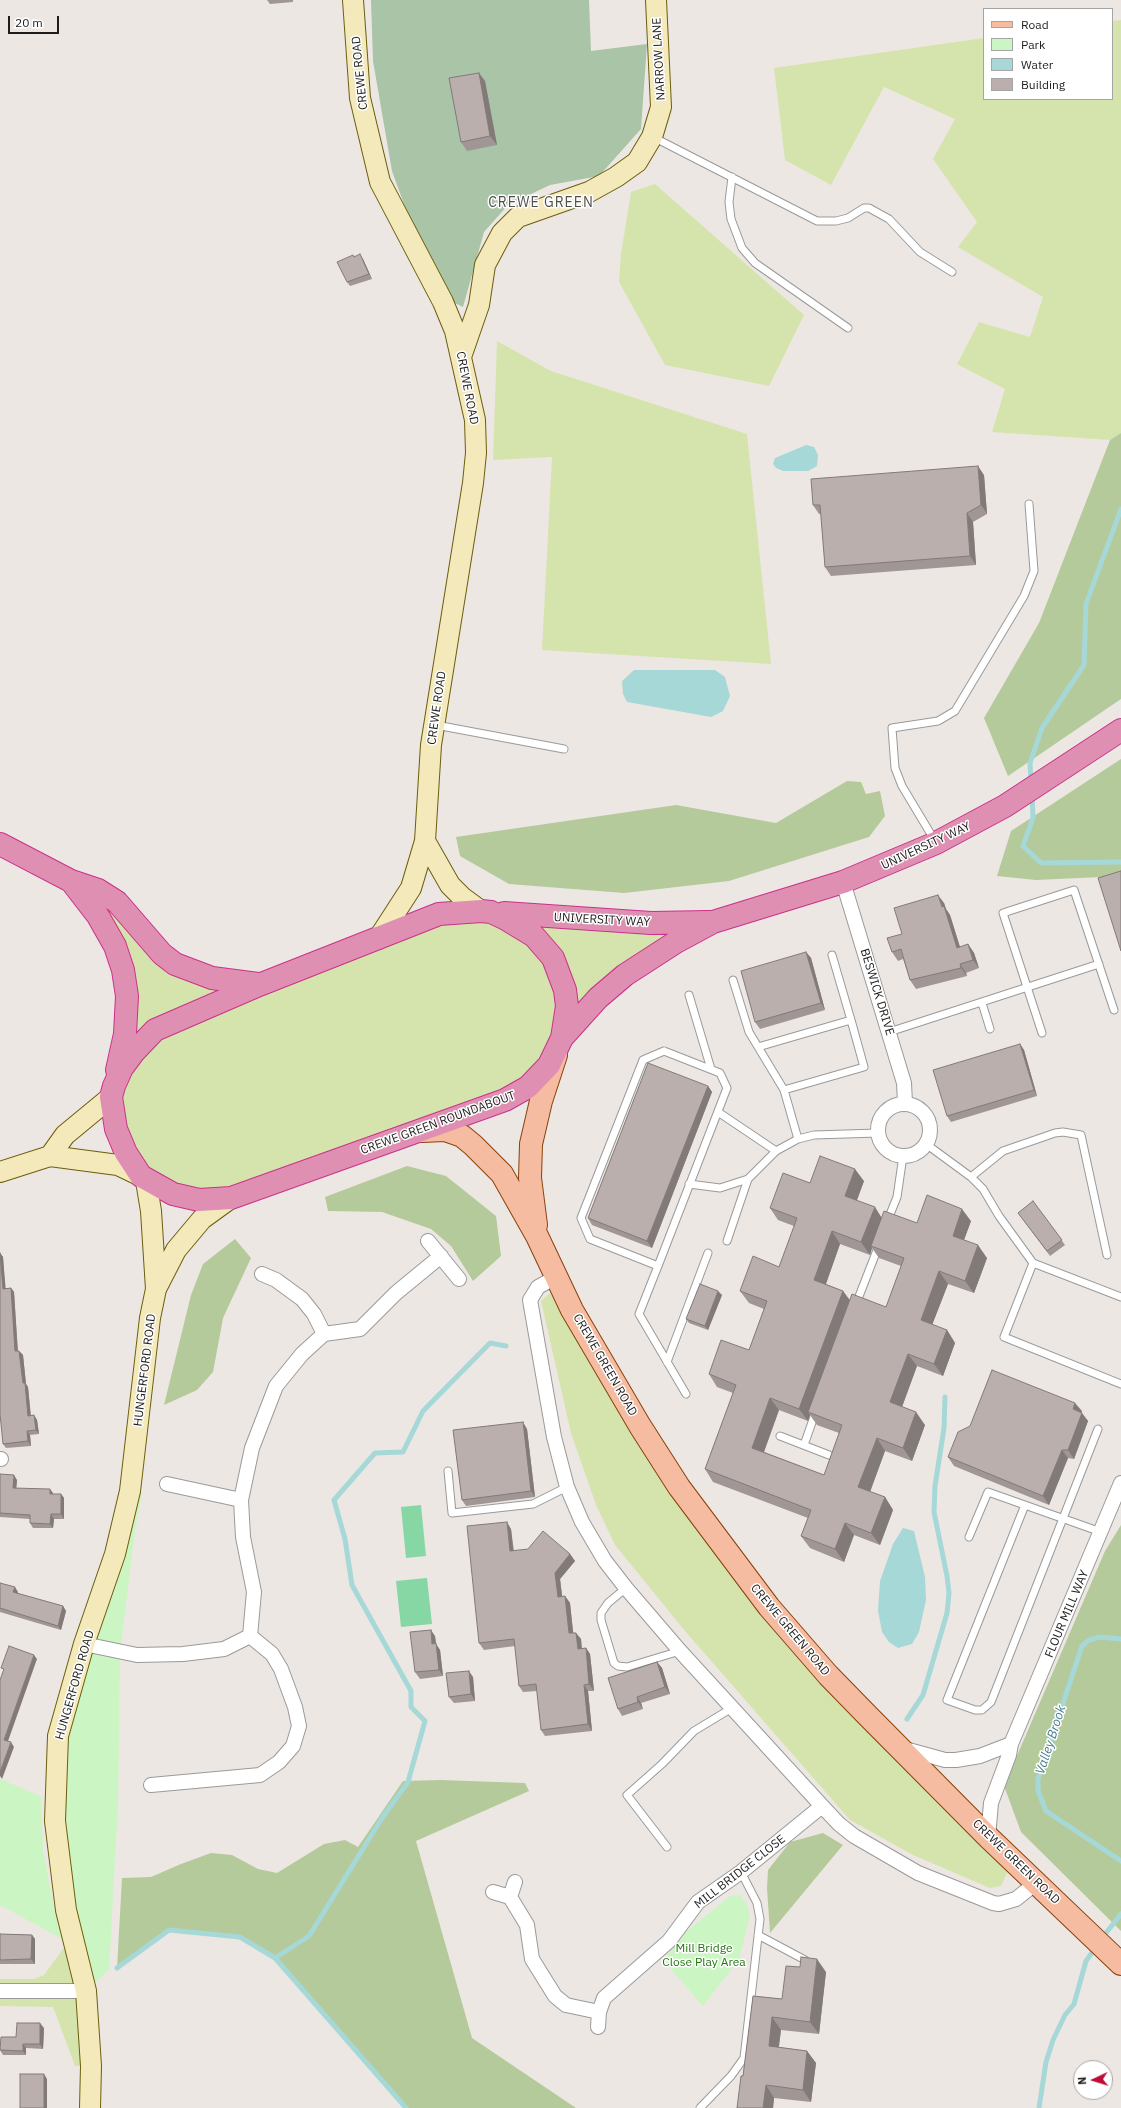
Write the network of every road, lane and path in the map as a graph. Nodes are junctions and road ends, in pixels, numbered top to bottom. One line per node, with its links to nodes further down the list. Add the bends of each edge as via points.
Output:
1 (353, 0): 7 (street, CREWE ROAD, via 360,98 380,182 443,302 455,331)
2 (656, 0): 3 (street, NARROW LANE, via 661,107)
3 (652, 137): 4 (lane); 7 (street, NARROW LANE, via 637,162 616,177 589,192 518,217 502,233 486,265 479,305)
4 (732, 177): 5 (lane, via 818,221 848,218 864,208 869,208 889,219 920,252); 6 (lane, via 729,202 731,218 742,248 755,263)
5 (952, 272)
6 (848, 328)
7 (461, 356): 9 (street, CREWE ROAD, via 475,420 476,453)
8 (1029, 504): 13 (lane, via 1034,571 1024,596 959,704 954,711 938,721 892,728 895,768 902,786)
9 (433, 724): 11 (lane); 12 (street, CREWE ROAD)
10 (1121, 730): 13 (highway, UNIVERSITY WAY, via 1005,806)
11 (564, 749)
12 (425, 841): 17 (street, via 450,885 462,897); 19 (street, CREWE ROAD, via 411,888)
13 (936, 843): 16 (highway, UNIVERSITY WAY)
14 (0, 844): 15 (highway)
15 (71, 881): 23 (highway, via 98,890 117,902 162,954 175,964 212,978); 36 (highway, via 98,916 115,946 123,970 127,996 125,1034)
16 (843, 882): 18 (highway, UNIVERSITY WAY); 30 (street, BESWICK DRIVE)
17 (486, 912): 18 (highway, UNIVERSITY WAY, via 651,923); 19 (highway, CREWE GREEN ROUNDABOUT, via 439,914); 32 (highway, CREWE GREEN ROUNDABOUT, via 524,928 553,958 565,990 567,1006)
18 (712, 922): 32 (highway, UNIVERSITY WAY, via 625,974 598,998)
19 (378, 939): 23 (highway, CREWE GREEN ROUNDABOUT)
20 (832, 955): 28 (lane)
21 (1098, 964): 24 (lane); 24 (lane, via 1074,890 1003,913); 27 (lane)
22 (733, 980): 33 (lane, via 749,1032)
23 (259, 985): 36 (highway, CREWE GREEN ROUNDABOUT, via 155,1030 122,1068)
24 (1026, 987): 26 (lane); 31 (lane)
25 (689, 996): 34 (lane)
26 (982, 1002): 29 (lane); 30 (lane)
27 (1114, 1010)
28 (851, 1020): 33 (lane); 35 (lane, via 864,1067)
29 (990, 1029)
30 (889, 1032): 37 (street, BESWICK DRIVE, via 904,1083)
31 (1042, 1033)
32 (560, 1045): 39 (highway, CREWE GREEN ROUNDABOUT, via 541,1075 516,1095); 53 (main road, CREWE GREEN ROAD, via 541,1101 531,1144 530,1178)
33 (758, 1046): 35 (lane)
34 (710, 1069): 38 (lane, via 720,1072 727,1088); 61 (lane, via 664,1050 643,1060 581,1218 590,1239)
35 (784, 1090): 41 (lane)
36 (112, 1092): 44 (street, via 65,1135); 48 (highway, via 116,1129 126,1153)
37 (905, 1104): 40 (street, via 892,1106 886,1110 879,1122); 42 (street, via 916,1106 927,1117 930,1128)
38 (718, 1112): 43 (lane); 50 (lane)
39 (417, 1131): 51 (highway, CREWE GREEN ROUNDABOUT); 53 (main road, CREWE GREEN ROAD, via 445,1130 462,1136 473,1145 502,1174)
40 (878, 1133): 41 (lane, via 820,1134); 45 (street, via 885,1148)
41 (798, 1139): 43 (lane)
42 (926, 1144): 45 (street, via 915,1154); 47 (lane)
43 (776, 1151): 49 (lane)
44 (50, 1156): 46 (street); 48 (street, via 118,1165)
45 (903, 1156): 52 (lane, via 897,1197)
46 (0, 1172)
47 (971, 1177): 58 (lane, via 1003,1151 1055,1133 1081,1135); 60 (lane, via 983,1189)
48 (144, 1178): 51 (highway, CREWE GREEN ROUNDABOUT, via 174,1194 199,1200); 65 (street, HUNGERFORD ROAD, via 152,1210)
49 (748, 1179): 50 (lane, via 720,1188); 56 (lane)
50 (690, 1184): 61 (lane)
51 (231, 1198): 65 (street, HUNGERFORD ROAD, via 202,1219 176,1250)
52 (884, 1230)
53 (537, 1236): 63 (main road, CREWE GREEN ROAD)
54 (882, 1237): 67 (lane)
55 (428, 1241): 59 (street)
56 (726, 1241)
57 (708, 1253): 69 (lane)
58 (1107, 1255)
59 (441, 1256): 64 (street); 68 (street, via 396,1294 360,1330)
60 (1033, 1263): 66 (lane); 70 (lane, via 1004,1337)
61 (658, 1266): 69 (lane, via 639,1314)
62 (262, 1274): 68 (street, via 276,1280 302,1298)
63 (556, 1277): 80 (street, via 538,1287 530,1300 530,1307 554,1437); 92 (main road, CREWE GREEN ROAD, via 579,1323 698,1513 774,1612 837,1684)
64 (459, 1279)
65 (156, 1289): 88 (street, HUNGERFORD ROAD, via 150,1318 128,1498 115,1554)
66 (1121, 1297)
67 (854, 1311)
68 (324, 1334): 81 (street, via 302,1354 276,1386 252,1448)
69 (667, 1362): 71 (lane)
70 (1121, 1384)
71 (686, 1394)
72 (820, 1401): 75 (lane)
73 (1098, 1429): 83 (lane)
74 (780, 1436): 75 (lane)
75 (804, 1445): 76 (lane)
76 (830, 1455)
77 (448, 1470): 80 (lane, via 452,1513 533,1504)
78 (1121, 1483): 84 (street, FLOUR MILL WAY)
79 (167, 1484): 81 (street)
80 (567, 1487): 86 (street, via 592,1540 605,1562)
81 (241, 1500): 87 (street, via 243,1538 254,1592)
82 (1025, 1505): 83 (lane); 83 (lane, via 947,1700 975,1710 982,1710 991,1702); 85 (lane, via 988,1492)
83 (1063, 1519): 84 (lane)
84 (1100, 1532): 91 (street, FLOUR MILL WAY)
85 (969, 1537)
86 (626, 1588): 89 (street); 89 (lane, via 608,1603 601,1613 614,1663 627,1667)
87 (250, 1636): 88 (street, via 224,1649 183,1654 137,1655); 93 (street, via 272,1654 281,1669 299,1726 293,1746 279,1762 260,1775)
88 (84, 1644): 106 (street, HUNGERFORD ROAD, via 58,1736 55,1821 66,1910)
89 (680, 1650): 90 (street)
90 (732, 1708): 94 (street); 96 (lane, via 694,1731 662,1764 626,1795)
91 (1010, 1744): 92 (street, via 980,1756 950,1760 920,1754); 95 (street, FLOUR MILL WAY, via 1009,1755 991,1803)
92 (896, 1745): 95 (main road, CREWE GREEN ROAD)
93 (151, 1785)
94 (822, 1806): 97 (street, MILL BRIDGE CLOSE); 99 (street, via 839,1824 882,1854 918,1873 993,1903 999,1904 1016,1899)
95 (988, 1837): 99 (main road, CREWE GREEN ROAD)
96 (667, 1847)
97 (741, 1872): 102 (lane, via 757,1903 760,1919); 107 (street, MILL BRIDGE CLOSE, via 698,1902 669,1941 604,1998)
98 (515, 1882): 101 (street)
99 (1036, 1883): 104 (main road, CREWE GREEN ROAD)
100 (493, 1892): 101 (street)
101 (510, 1897): 107 (street, via 527,1925 532,1959 555,1996 566,2004)
102 (758, 1934): 103 (lane); 110 (lane, via 744,2058 731,2076)
103 (805, 1960)
104 (1118, 1961)
105 (0, 1991): 106 (street)
106 (86, 1991): 109 (street, HUNGERFORD ROAD, via 91,2066)
107 (599, 2012): 108 (street, MILL BRIDGE CLOSE)
108 (598, 2027)
109 (90, 2108)
110 (700, 2108)

